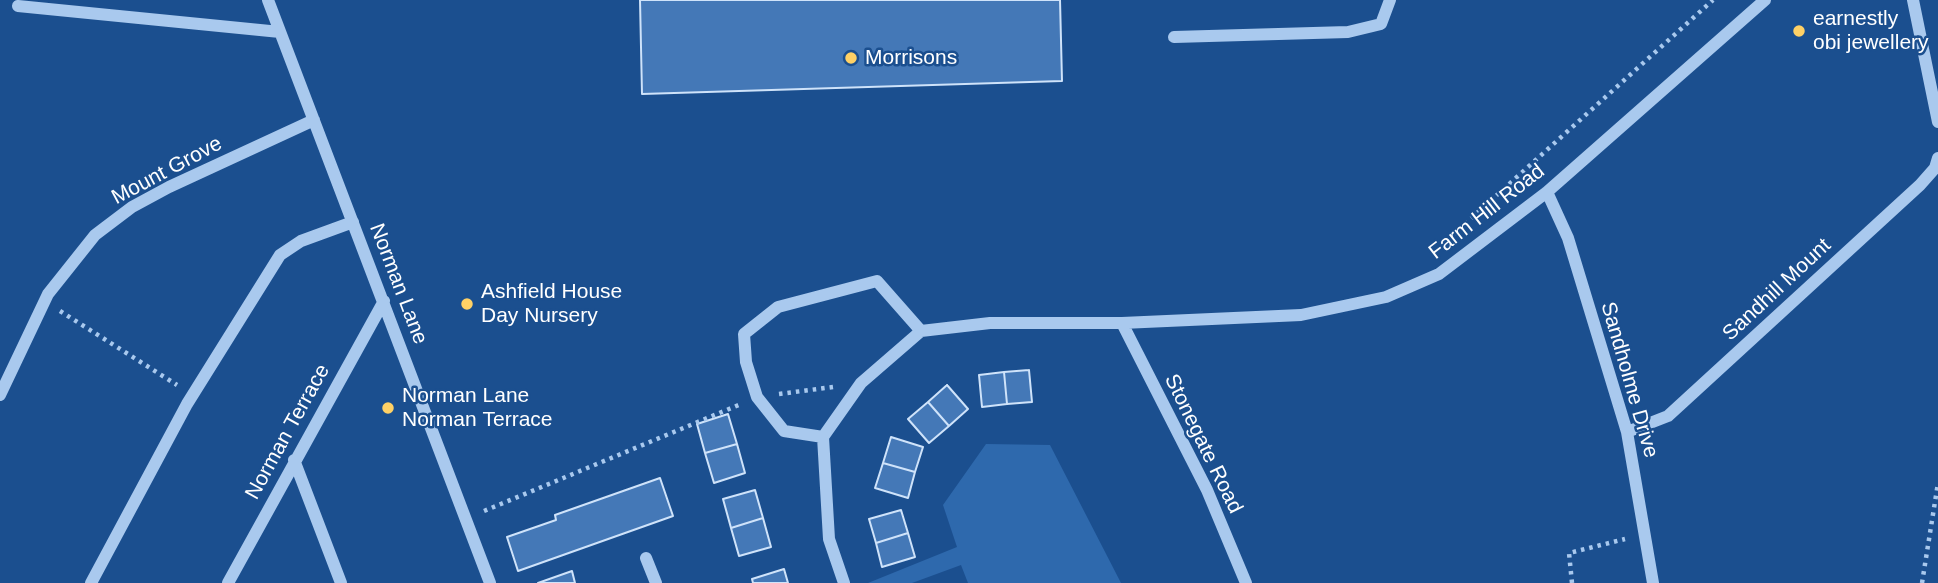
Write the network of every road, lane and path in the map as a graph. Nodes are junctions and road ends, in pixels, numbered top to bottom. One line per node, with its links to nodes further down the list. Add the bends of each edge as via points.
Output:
1 (268, 0): 7 (street, Norman Lane)
2 (1390, 0): 8 (street, via 1381,24 1348,32)
3 (1713, 0): 14 (path)
4 (1765, 0): 12 (street, Farm Hill Road)
5 (1913, 0): 10 (street)
6 (18, 6): 7 (street)
7 (280, 32): 9 (street, Norman Lane)
8 (1174, 37)
9 (314, 120): 13 (street, Norman Lane); 15 (street, Mount Grove, via 132,207 95,235)
10 (1938, 122)
11 (1938, 158): 23 (street, Sandhill Mount, via 1920,184 1668,416)
12 (1547, 192): 17 (street, Farm Hill Road, via 1439,274 1386,297 1301,315); 23 (street, Sandholme Drive, via 1568,238)
13 (353, 222): 16 (street, Norman Lane); 21 (street, via 301,241 280,255)
14 (1436, 250)
15 (45, 301): 20 (street, Mount Grove); 21 (path)
16 (384, 301): 25 (street, Norman Terrace); 27 (street, Norman Lane)
17 (1122, 323): 18 (street, Farm Hill Road, via 990,323); 36 (street, Stonegate Road, via 1207,490)
18 (921, 331): 19 (street); 22 (street, via 877,281 778,307 744,334 746,362)
19 (861, 383): 22 (path); 24 (street)
20 (0, 395)
21 (193, 396): 30 (street)
22 (757, 397): 24 (street, via 784,431); 27 (path)
23 (1628, 432): 28 (street, Sandholme Drive)
24 (822, 438): 35 (street, via 828,540)
25 (294, 460): 31 (street, Norman Terrace); 32 (street)
26 (1938, 483): 39 (path)
27 (467, 518): 33 (street, Norman Lane)
28 (1646, 533): 37 (path, via 1569,553); 38 (street, Sandholme Drive)
29 (646, 558): 34 (street)
30 (91, 583)
31 (228, 583)
32 (341, 583)
33 (491, 583)
34 (656, 583)
35 (844, 583)
36 (1246, 583)
37 (1572, 583)
38 (1653, 583)
39 (1922, 583)

